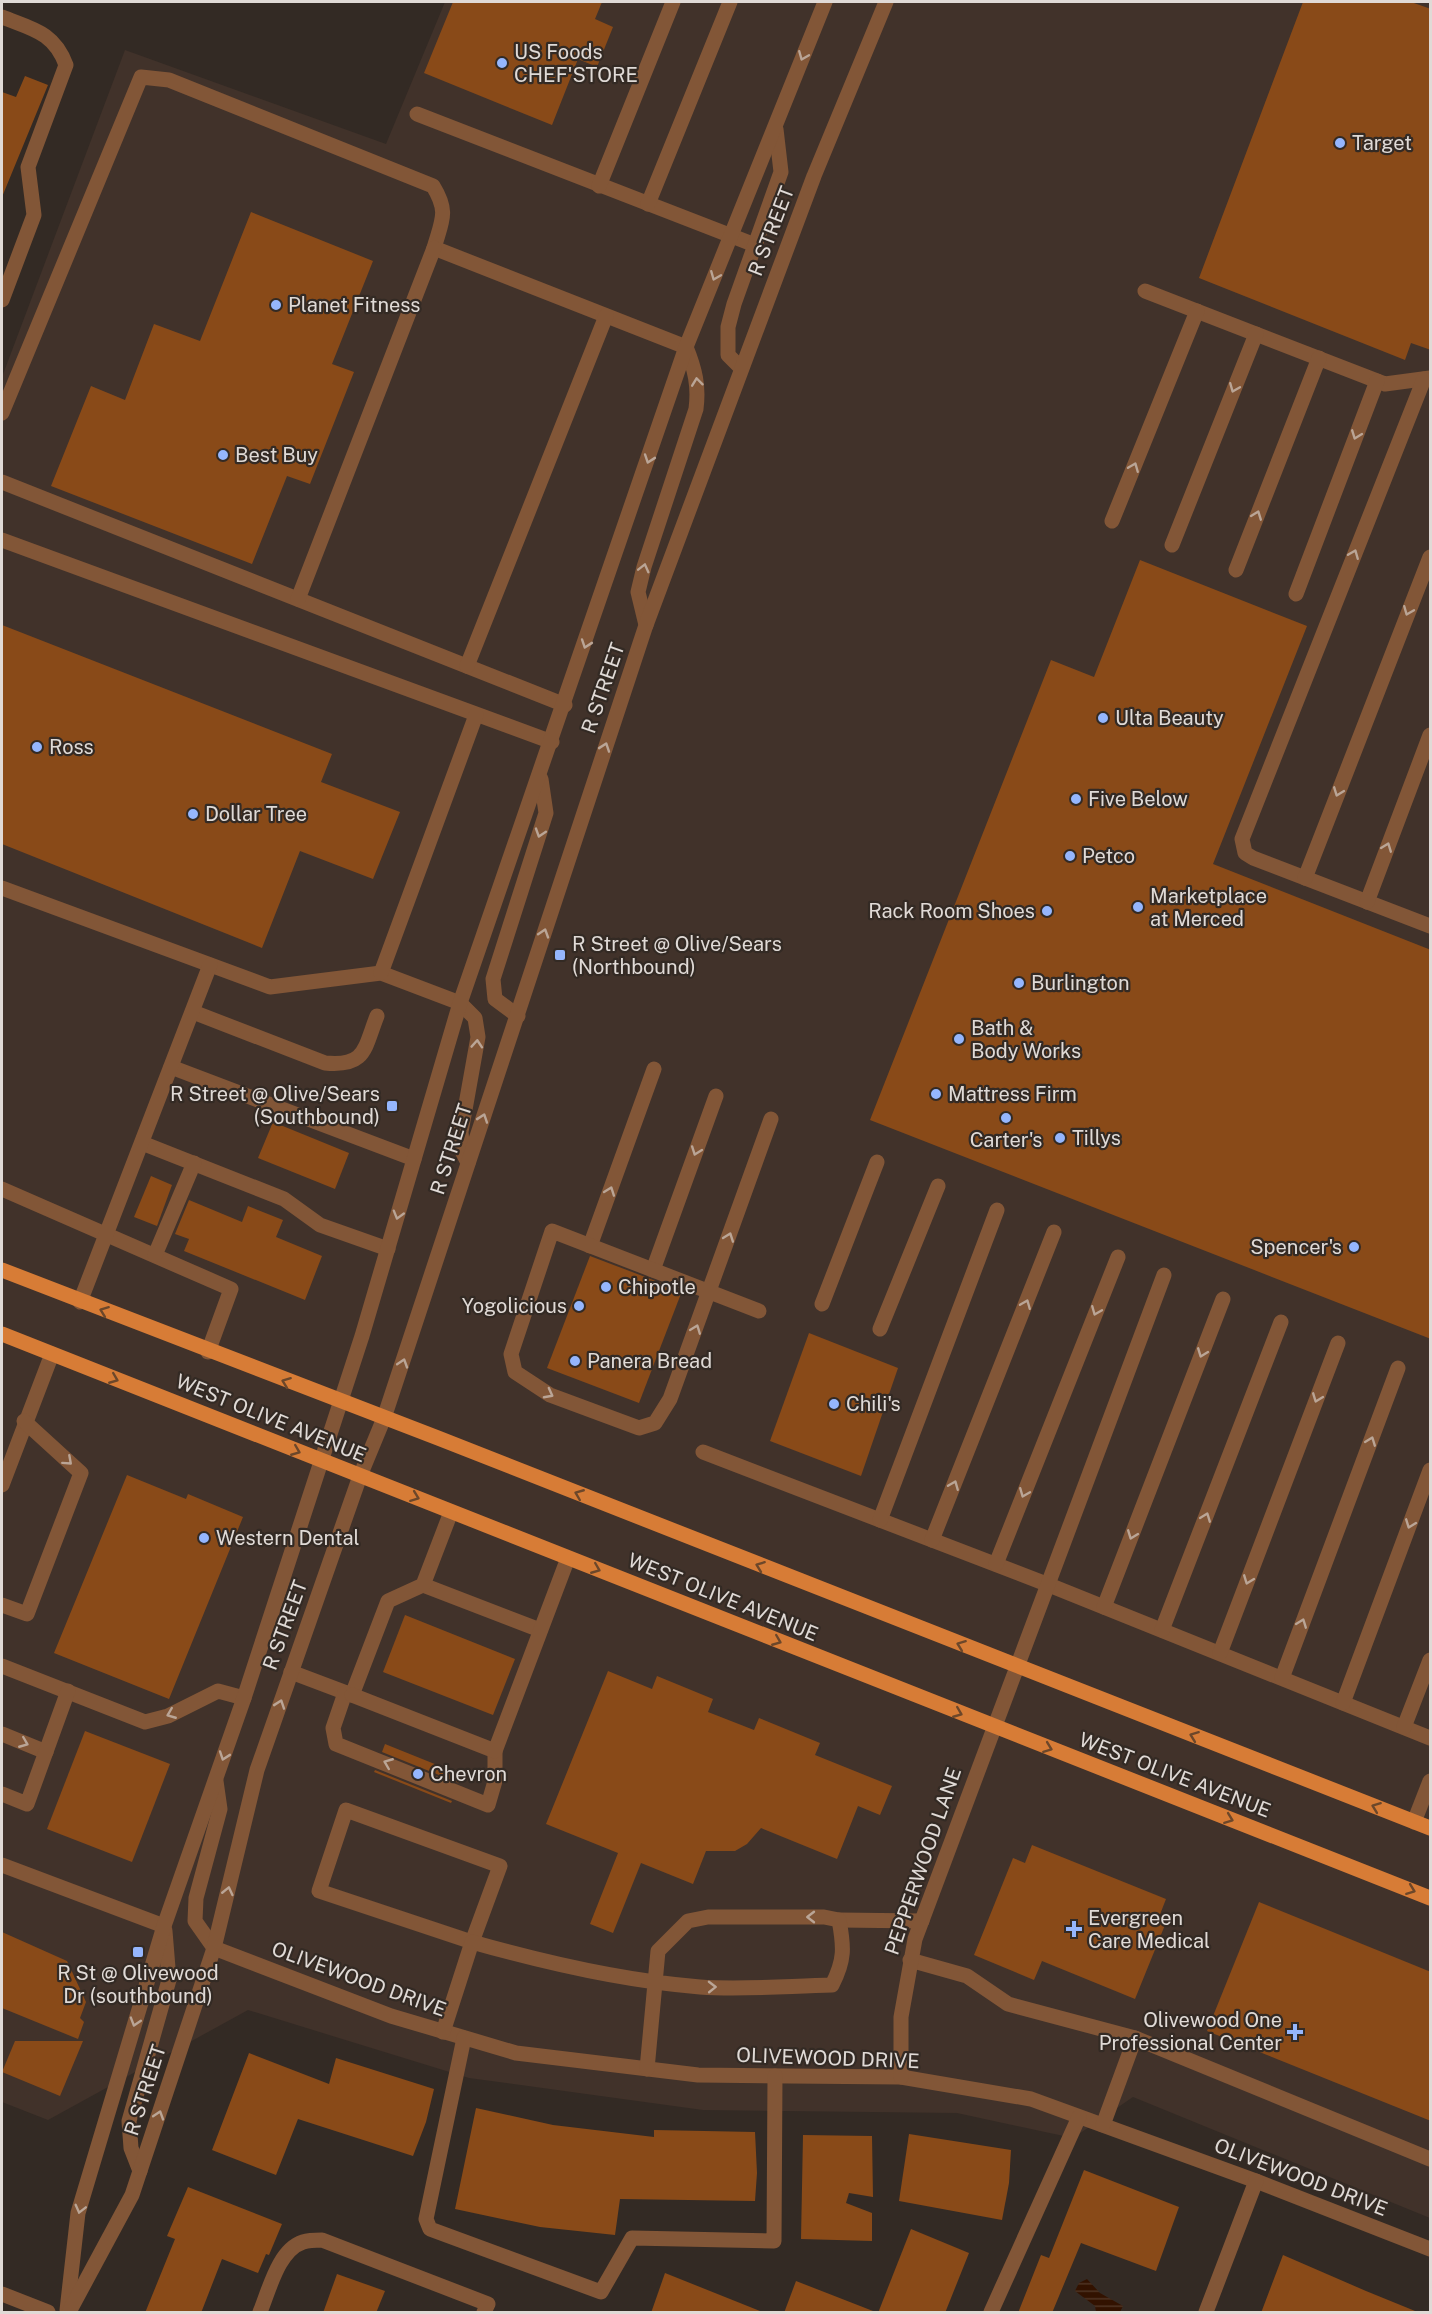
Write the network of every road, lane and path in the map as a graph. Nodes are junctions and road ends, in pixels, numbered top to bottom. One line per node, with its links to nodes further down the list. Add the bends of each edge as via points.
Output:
1 (673, 2): 8 (street)
2 (730, 2): 9 (street)
3 (825, 2): 7 (street, R STREET, one-way to 7)
4 (886, 2): 20 (street, R STREET)
5 (2, 17): 14 (street, via 44,34 60,49 66,65 28,167 34,215)
6 (417, 114): 8 (street)
7 (776, 126): 10 (street, R STREET); 11 (street, via 781,172)
8 (599, 186): 9 (street)
9 (648, 204): 10 (street)
10 (732, 236): 11 (street); 18 (street, R STREET, one-way to 18)
11 (755, 245): 20 (street, via 728,327 728,355)
12 (434, 248): 16 (street); 23 (street, via 443,218 443,202 433,186 169,80 141,77); 31 (street)
13 (1145, 291): 15 (street)
14 (2, 300)
15 (1197, 311): 17 (street); 25 (street, one-way to 15)
16 (606, 316): 18 (street); 33 (street)
17 (1256, 334): 19 (street); 27 (street, one-way to 27)
18 (687, 347): 32 (street, one-way to 18, via 638,592 696,409 698,389); 34 (street, R STREET, one-way to 34)
19 (1318, 358): 22 (street); 29 (street, one-way to 19)
20 (741, 368): 32 (street, R STREET)
21 (1428, 379): 22 (street, via 1385,384); 39 (street, one-way to 21, via 1245,854 1242,839)
22 (1377, 381): 30 (street, one-way to 30)
23 (2, 413)
24 (2, 482): 31 (street)
25 (1112, 521)
26 (2, 540): 35 (street)
27 (1172, 545)
28 (1431, 556): 39 (street, one-way to 39)
29 (1236, 570)
30 (1296, 594)
31 (298, 599): 33 (street)
32 (646, 625): 48 (street, R STREET, one-way to 32)
33 (466, 666): 34 (street)
34 (565, 705): 37 (street, R STREET)
35 (476, 715): 37 (street); 44 (street)
36 (1431, 735): 41 (street, one-way to 36)
37 (552, 742): 38 (street, R STREET)
38 (541, 776): 45 (street, R STREET); 48 (street, one-way to 48, via 546,813 493,979 495,999)
39 (1305, 878): 41 (street)
40 (2, 888): 43 (street)
41 (1367, 902): 42 (street)
42 (1429, 922)
43 (210, 965): 44 (street, via 270,987); 46 (street)
44 (381, 973): 45 (street)
45 (460, 1004): 54 (street, R STREET); 57 (street, one-way to 45, via 461,1131 478,1036 475,1018)
46 (193, 1012): 47 (street, via 325,1063 346,1065 362,1056); 49 (street)
47 (377, 1016)
48 (518, 1016): 57 (street, R STREET, one-way to 48)
49 (171, 1067): 53 (street); 54 (street)
50 (654, 1070): 63 (street, one-way to 50)
51 (716, 1096): 68 (street, one-way to 68)
52 (771, 1119): 70 (street, one-way to 52)
53 (142, 1143): 56 (street); 62 (street)
54 (414, 1159): 64 (street, R STREET, one-way to 64)
55 (877, 1162): 73 (street)
56 (194, 1163): 64 (street, via 284,1199 321,1225); 65 (street)
57 (468, 1163): 83 (street, R STREET, one-way to 57)
58 (938, 1186): 76 (street)
59 (2, 1189): 62 (street)
60 (998, 1210): 91 (street)
61 (1054, 1232): 92 (street, one-way to 61)
62 (107, 1233): 65 (street); 72 (street)
63 (590, 1246): 68 (street); 70 (street, one-way to 70, via 552,1231 511,1354 515,1372 550,1395 639,1428 655,1423 670,1399)
64 (388, 1249): 82 (street, R STREET)
65 (155, 1255): 79 (street, via 231,1289)
66 (1118, 1257): 94 (street, one-way to 94)
67 (2, 1270): 72 (main road, WEST OLIVE AVENUE)
68 (653, 1270): 70 (street)
69 (1164, 1275): 95 (street, PEPPERWOOD LANE)
70 (710, 1292): 74 (street)
71 (1223, 1299): 98 (street, one-way to 98)
72 (80, 1302): 79 (main road, WEST OLIVE AVENUE, one-way to 72)
73 (822, 1304)
74 (759, 1311)
75 (1281, 1322): 100 (street, one-way to 75)
76 (880, 1329)
77 (2, 1334): 80 (main road, WEST OLIVE AVENUE)
78 (1338, 1343): 101 (street, one-way to 101)
79 (208, 1352): 82 (main road, WEST OLIVE AVENUE, one-way to 79)
80 (52, 1354): 84 (street); 86 (main road, WEST OLIVE AVENUE, one-way to 86)
81 (1398, 1368): 106 (street, one-way to 81)
82 (340, 1402): 83 (main road, WEST OLIVE AVENUE); 86 (street, R STREET)
83 (384, 1418): 88 (street, R STREET); 104 (main road, WEST OLIVE AVENUE, one-way to 83)
84 (24, 1421): 89 (street); 97 (street, one-way to 97, via 81,1473 27,1614)
85 (703, 1452): 91 (street)
86 (321, 1461): 88 (main road, WEST OLIVE AVENUE); 109 (street, R STREET)
87 (1431, 1470): 110 (street, one-way to 110)
88 (360, 1476): 90 (main road, WEST OLIVE AVENUE, one-way to 90); 105 (street, R STREET)
89 (2, 1485)
90 (451, 1512): 93 (main road, WEST OLIVE AVENUE); 96 (street)
91 (880, 1520): 92 (street)
92 (932, 1540): 94 (street)
93 (568, 1558): 99 (street); 111 (main road, WEST OLIVE AVENUE, one-way to 111)
94 (996, 1564): 95 (street)
95 (1049, 1584): 98 (street); 104 (street, PEPPERWOOD LANE)
96 (423, 1585): 99 (street); 108 (street, via 388,1601)
97 (2, 1605)
98 (1104, 1607): 100 (street)
99 (540, 1630): 115 (street)
100 (1162, 1630): 101 (street)
101 (1220, 1653): 106 (street)
102 (1431, 1660): 112 (street)
103 (2, 1666): 107 (street)
104 (1016, 1666): 111 (street, PEPPERWOOD LANE); 120 (main road, WEST OLIVE AVENUE, one-way to 104)
105 (291, 1672): 108 (street); 128 (street, R STREET, one-way to 105, via 256,1770)
106 (1281, 1678): 110 (street)
107 (68, 1691): 109 (street, one-way to 107, via 218,1691 168,1716 145,1722); 116 (street)
108 (349, 1694): 115 (street); 115 (street, one-way to 108, via 495,1781 488,1805 336,1744 333,1728)
109 (244, 1698): 117 (street, R STREET, one-way to 117)
110 (1343, 1703): 112 (street)
111 (993, 1727): 123 (main road, WEST OLIVE AVENUE, one-way to 123); 125 (street, PEPPERWOOD LANE)
112 (1404, 1727): 114 (street)
113 (2, 1734): 116 (street, one-way to 116)
114 (1431, 1738)
115 (495, 1751)
116 (46, 1752): 119 (street, via 27,1804)
117 (216, 1777): 126 (street, R STREET); 128 (street, via 220,1809 196,1898 195,1921)
118 (1431, 1781): 120 (street)
119 (2, 1794)
120 (1414, 1822): 121 (main road, WEST OLIVE AVENUE)
121 (1431, 1828)
122 (2, 1865): 126 (street)
123 (1431, 1898)
124 (839, 1920): 125 (street); 130 (street, one-way to 130, via 708,1917 688,1921 658,1951); 130 (street, one-way to 124, via 701,1987 832,1985 842,1965)
125 (922, 1921): 129 (street, PEPPERWOOD LANE)
126 (164, 1926): 140 (street, via 169,1980 129,2121 131,2148); 145 (street, R STREET, one-way to 145, via 78,2213)
127 (472, 1942): 127 (street, via 319,1891 346,1810 500,1866); 130 (street, via 545,1963); 131 (street)
128 (214, 1948): 131 (street, OLIVEWOOD DRIVE); 140 (street, R STREET, one-way to 128)
129 (910, 1960): 133 (street, via 967,1976 1008,2004); 136 (street, PEPPERWOOD LANE, via 901,2017)
130 (654, 1981): 134 (street)
131 (443, 2032): 132 (street, OLIVEWOOD DRIVE)
132 (464, 2038): 134 (street, OLIVEWOOD DRIVE, via 516,2053); 135 (street, via 426,2219 430,2229 601,2292 632,2238 774,2241)
133 (1135, 2038): 138 (street); 139 (street)
134 (646, 2069): 135 (street, OLIVEWOOD DRIVE, via 698,2075)
135 (775, 2076): 136 (street, OLIVEWOOD DRIVE)
136 (900, 2077): 137 (street, OLIVEWOOD DRIVE, via 1031,2099)
137 (1079, 2117): 138 (street, OLIVEWOOD DRIVE); 148 (street)
138 (1103, 2125): 141 (street, OLIVEWOOD DRIVE)
139 (1431, 2159)
140 (140, 2171): 145 (street, R STREET, via 132,2196)
141 (1256, 2181): 142 (street, OLIVEWOOD DRIVE); 149 (street)
142 (1431, 2249)
143 (2, 2294): 144 (street)
144 (48, 2313)
145 (68, 2313)
146 (260, 2313): 147 (street, via 291,2248 322,2240 488,2304)
147 (484, 2313)
148 (991, 2313)
149 (1206, 2313)

